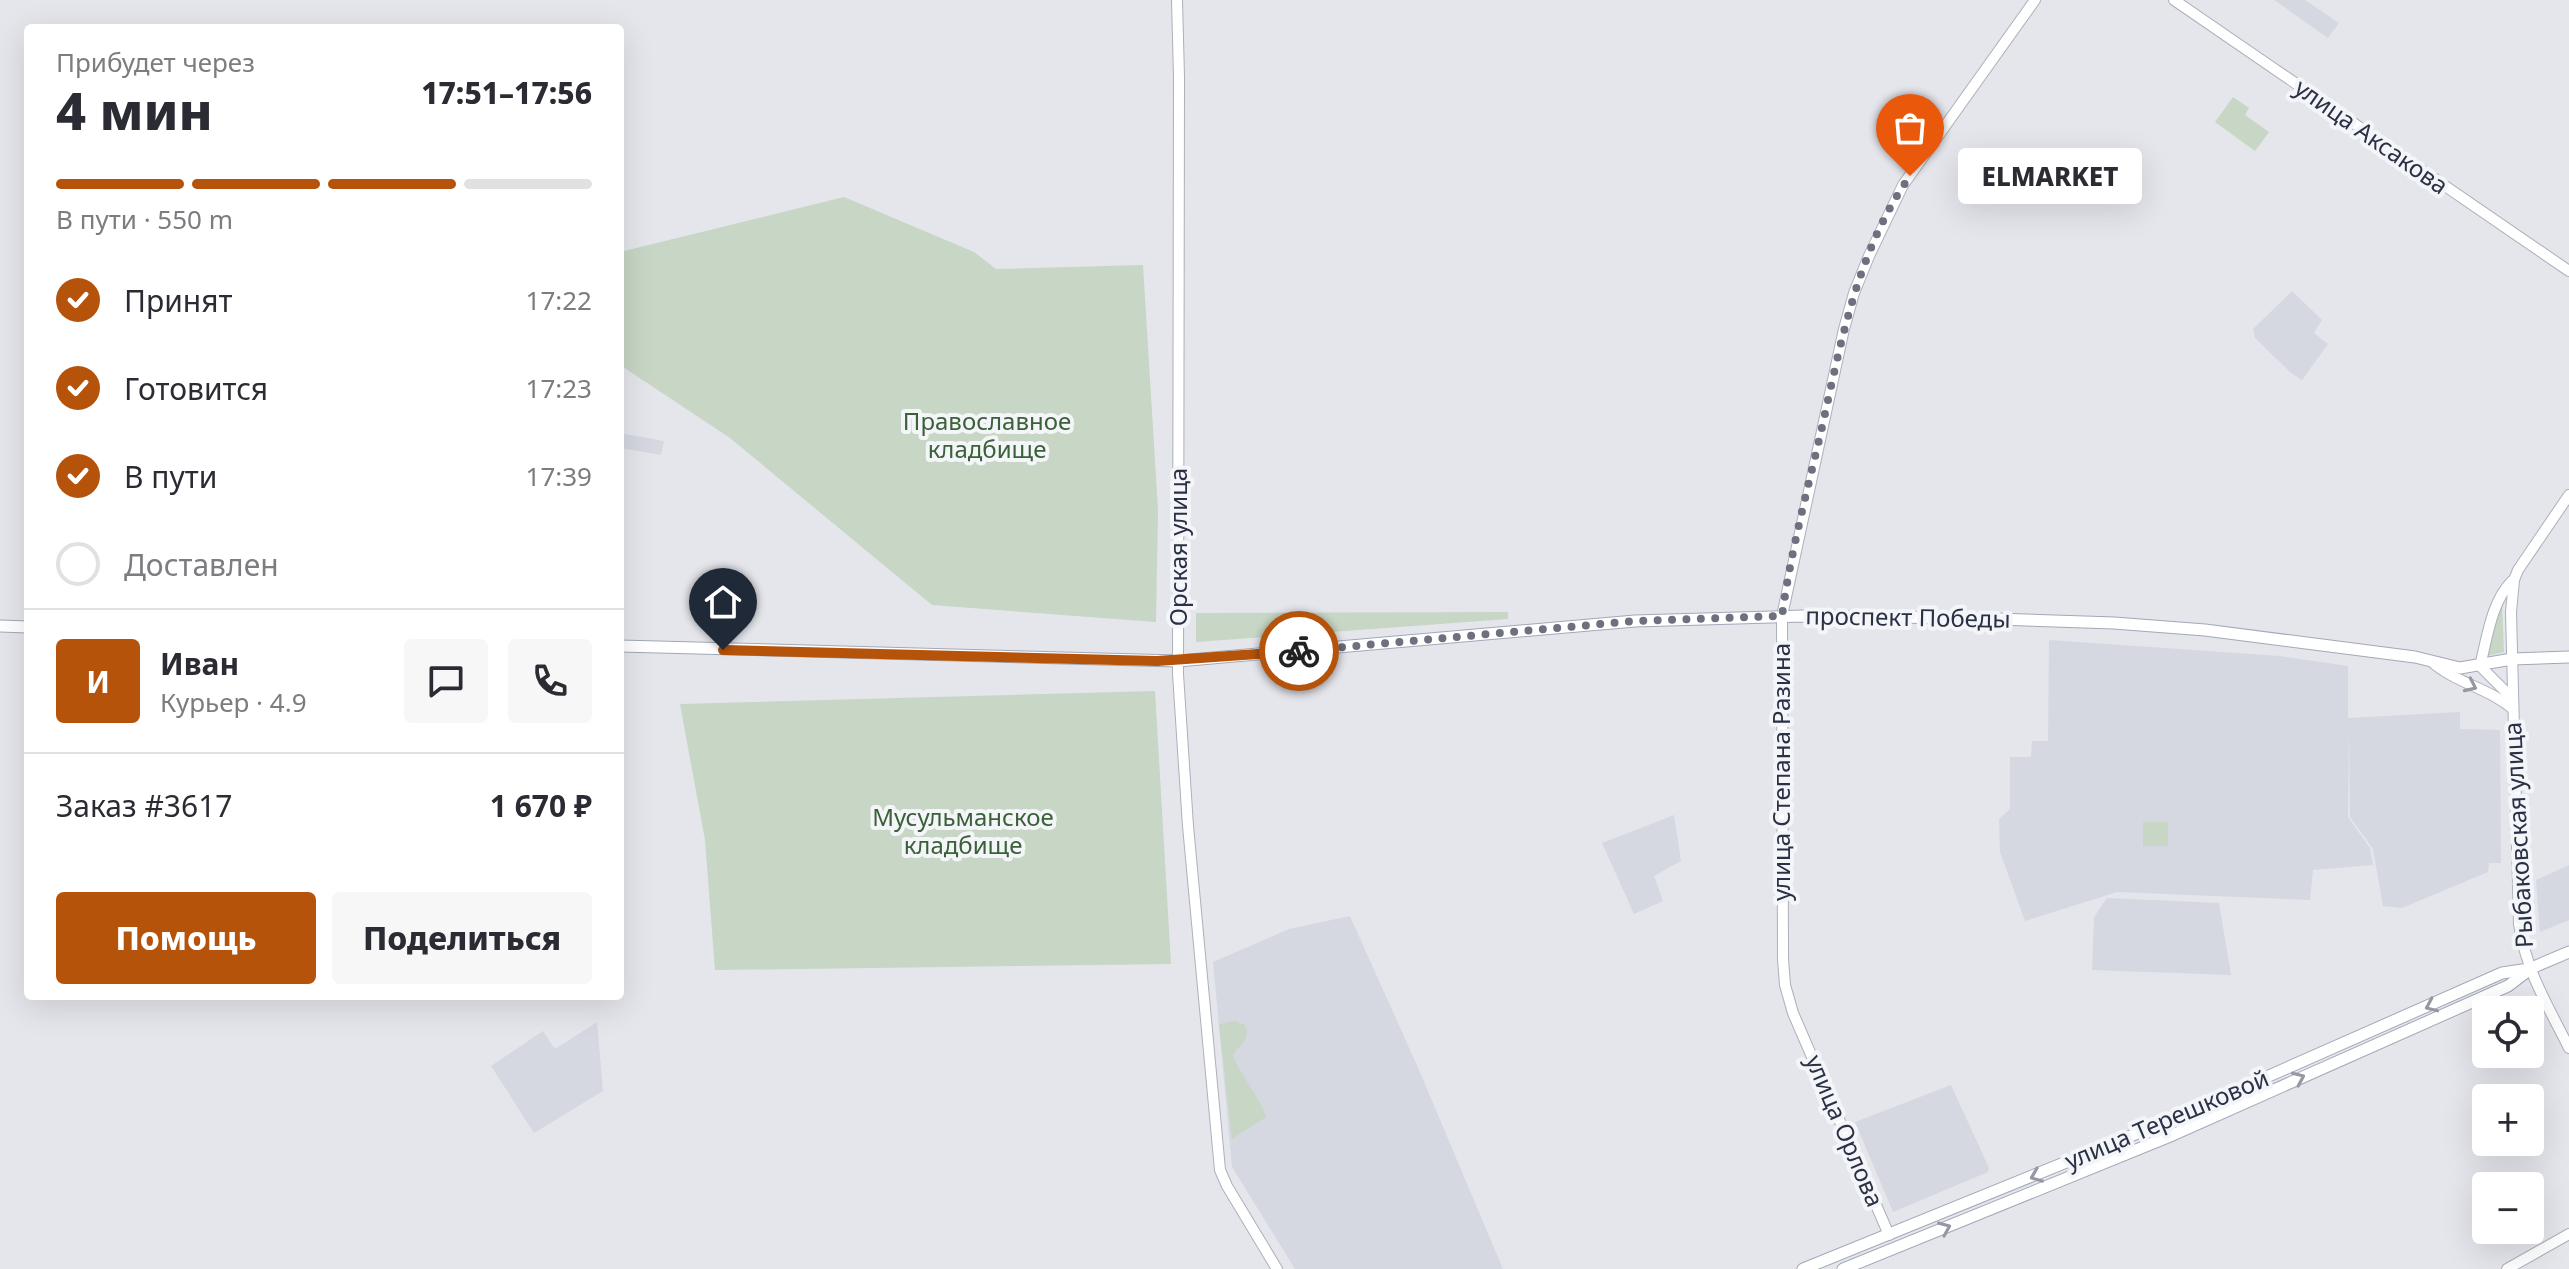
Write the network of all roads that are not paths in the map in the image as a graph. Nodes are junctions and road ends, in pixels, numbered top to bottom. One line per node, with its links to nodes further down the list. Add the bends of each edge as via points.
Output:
1 (1177, 0): 13 (main road, Орская улица)
2 (2035, 0): 7 (main road, улица Степана Разина, via 1903,185 1869,256 1844,329)
3 (2174, 0): 4 (main road, улица Аксакова)
4 (2569, 271)
5 (2569, 495): 6 (main road)
6 (2514, 580): 12 (main road, Рыбаковская улица); 15 (main road, via 2500,597)
7 (1782, 616): 13 (main road, проспект Победы, via 1635,621); 14 (main road, проспект Победы, via 2114,623); 19 (main road, улица Степана Разина, via 1782,946 1785,985)
8 (0, 626): 9 (main road)
9 (24, 627)
10 (624, 646): 13 (main road, проспект Победы)
11 (2569, 657): 12 (main road, проспект Победы)
12 (2512, 659): 15 (main road, проспект Победы); 16 (main road, Рыбаковская улица)
13 (1178, 661): 23 (main road, Орская улица, via 1218,1160 1227,1186)
14 (2431, 661): 15 (main road, проспект Победы, via 2460,668); 16 (main road, one-way to 16, via 2450,676)
15 (2480, 666): 16 (main road)
16 (2513, 704): 18 (main road, Рыбаковская улица, via 2519,924)
17 (2569, 952): 18 (main road, улица Терешковой)
18 (2529, 969): 20 (main road, Рыбаковская улица); 22 (main road, улица Терешковой, one-way to 22, via 2502,973); 25 (main road, улица Терешковой, one-way to 18, via 2168,1137 2508,986)
19 (1799, 1027): 22 (main road, улица Орлова)
20 (2569, 1048)
21 (2569, 1234): 26 (main road)
22 (1889, 1235): 24 (main road, улица Терешковой)
23 (1277, 1269)
24 (1803, 1269)
25 (1843, 1269)
26 (2507, 1269)

